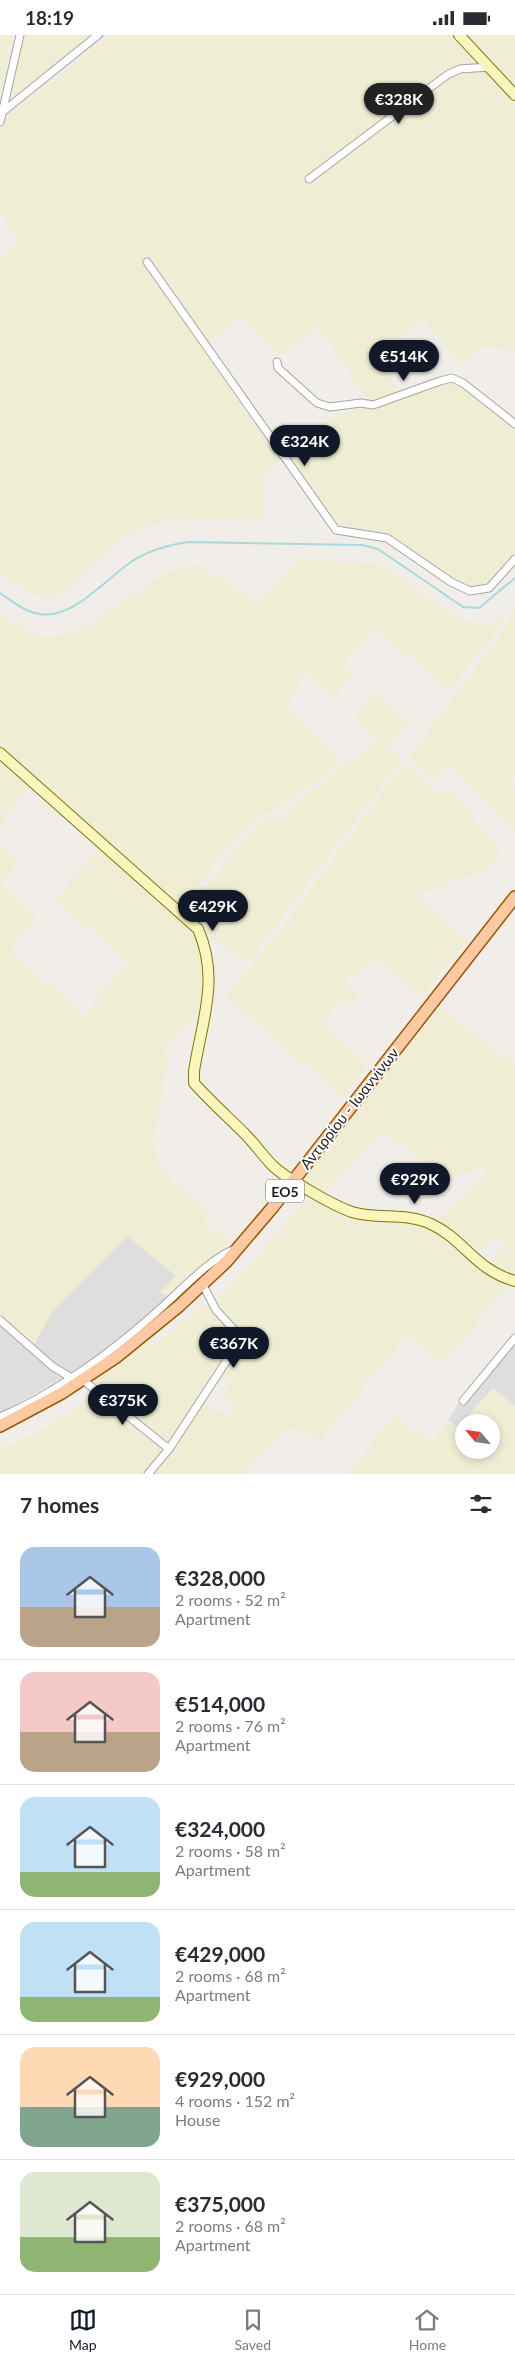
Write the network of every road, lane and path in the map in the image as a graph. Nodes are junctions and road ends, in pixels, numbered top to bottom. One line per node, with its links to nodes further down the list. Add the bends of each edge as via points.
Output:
1 (20, 35): 6 (street)
2 (98, 35): 6 (street)
3 (459, 35): 4 (street)
4 (489, 67): 5 (street); 8 (street, via 460,69 447,75)
5 (515, 95)
6 (1, 113): 7 (street)
7 (0, 122)
8 (309, 179)
9 (147, 262): 12 (street, via 336,530 387,538 452,583 470,591 489,588)
10 (277, 362): 11 (street, via 278,368 321,405 373,405 452,378)
11 (515, 424)
12 (515, 559)
13 (0, 753): 15 (street, via 198,929 210,972 194,1083 273,1166)
14 (515, 897): 15 (main road, Αντιρρίου - Ιωαννίνων / ΕΟ5)
15 (293, 1180): 16 (main road, Αντιρρίου - Ιωαννίνων / ΕΟ5); 17 (street, via 349,1211 428,1222 488,1270)
16 (240, 1247): 18 (main road, Αντιρρίου - Ιωαννίνων / ΕΟ5); 21 (street, via 215,1260)
17 (515, 1281)
18 (203, 1285): 21 (main road, Αντιρρίου - Ιωαννίνων / ΕΟ5, via 136,1342); 25 (street, via 213,1305 238,1338 233,1351)
19 (0, 1320): 21 (street, via 52,1366)
20 (515, 1338): 22 (street)
21 (78, 1380): 23 (street); 24 (main road, Αντιρρίου - Ιωαννίνων / ΕΟ5); 25 (street)
22 (463, 1401)
23 (0, 1417)
24 (0, 1426)
25 (169, 1449): 26 (street)
26 (148, 1474)

